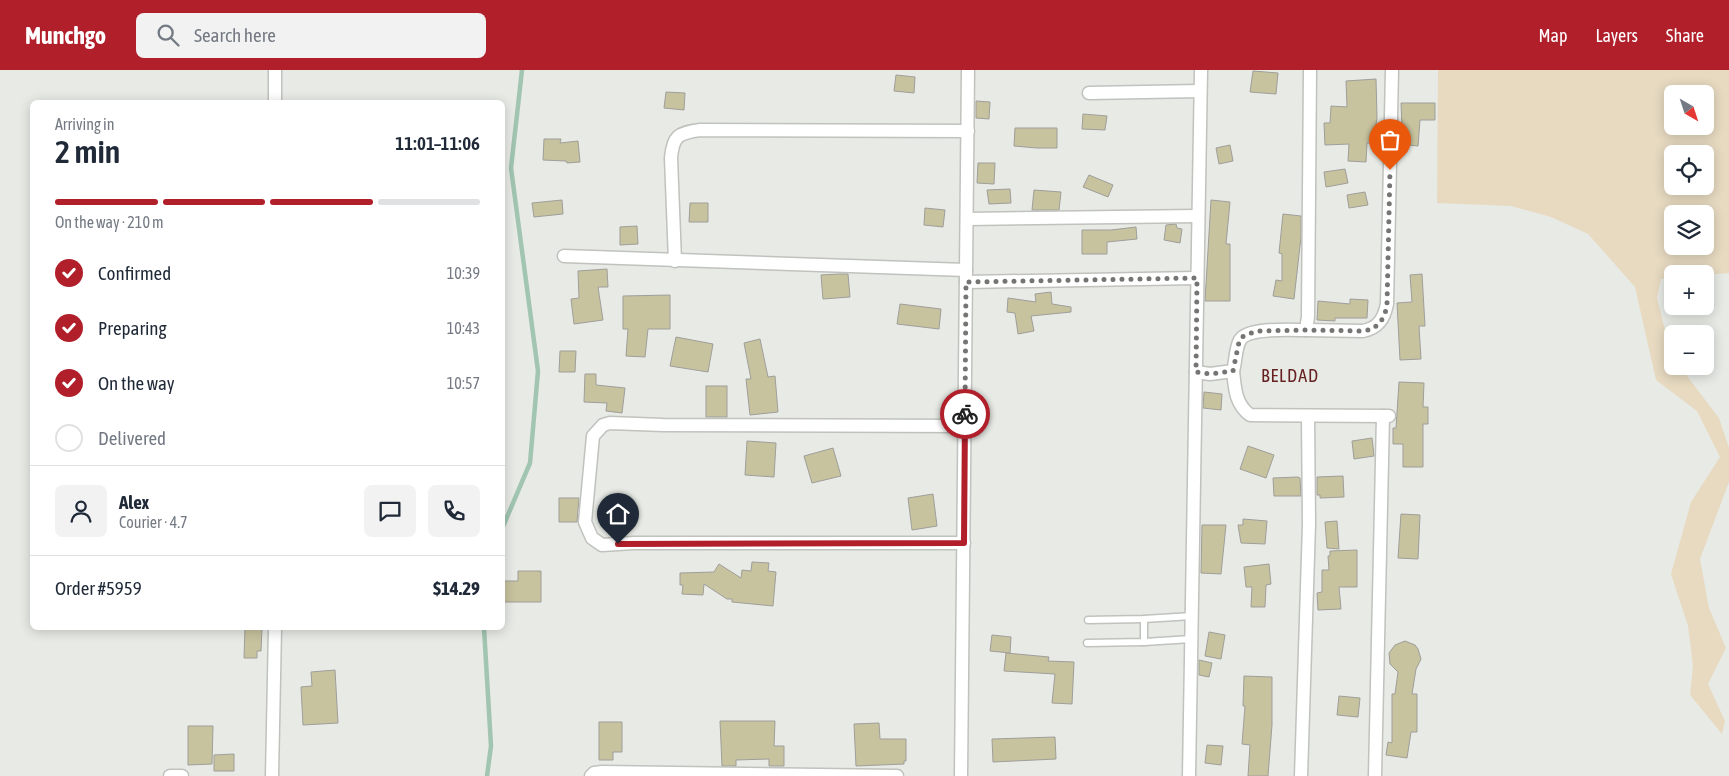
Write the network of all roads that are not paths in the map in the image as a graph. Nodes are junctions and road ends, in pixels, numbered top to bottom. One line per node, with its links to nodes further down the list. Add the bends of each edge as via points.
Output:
1 (275, 70): 8 (street)
2 (968, 70): 9 (street)
3 (1201, 70): 6 (street)
4 (1310, 70): 16 (street)
5 (1392, 70): 16 (street, via 1385,314 1380,323 1363,331)
6 (1200, 91): 7 (street); 10 (street)
7 (1090, 93)
8 (275, 100)
9 (968, 131): 11 (street); 13 (street, via 700,130 677,136 672,144 671,158)
10 (1198, 216): 11 (street); 15 (street)
11 (967, 219): 14 (street)
12 (564, 256): 13 (street)
13 (675, 261): 14 (street)
14 (966, 276): 15 (street); 20 (street)
15 (1197, 278): 18 (street)
16 (1306, 330): 17 (street, via 1258,331 1242,337)
17 (1233, 371): 18 (street); 19 (street, via 1239,403 1250,415)
18 (1196, 372): 22 (street)
19 (1308, 416): 36 (street); 37 (street, via 1386,416)
20 (965, 426): 21 (street); 21 (street, via 610,423 603,425 593,436 585,522 592,538 602,545)
21 (964, 543): 34 (street)
22 (1192, 616): 23 (lane); 26 (street)
23 (1144, 619): 24 (lane); 27 (lane)
24 (1088, 620)
25 (275, 630): 31 (street)
26 (1192, 640): 27 (lane); 35 (street)
27 (1144, 642): 28 (lane)
28 (1087, 643)
29 (170, 776): 30 (street)
30 (182, 776)
31 (272, 776)
32 (591, 776): 33 (street, via 594,772 602,772)
33 (897, 776)
34 (961, 776)
35 (1189, 776)
36 (1301, 776)
37 (1375, 776)

